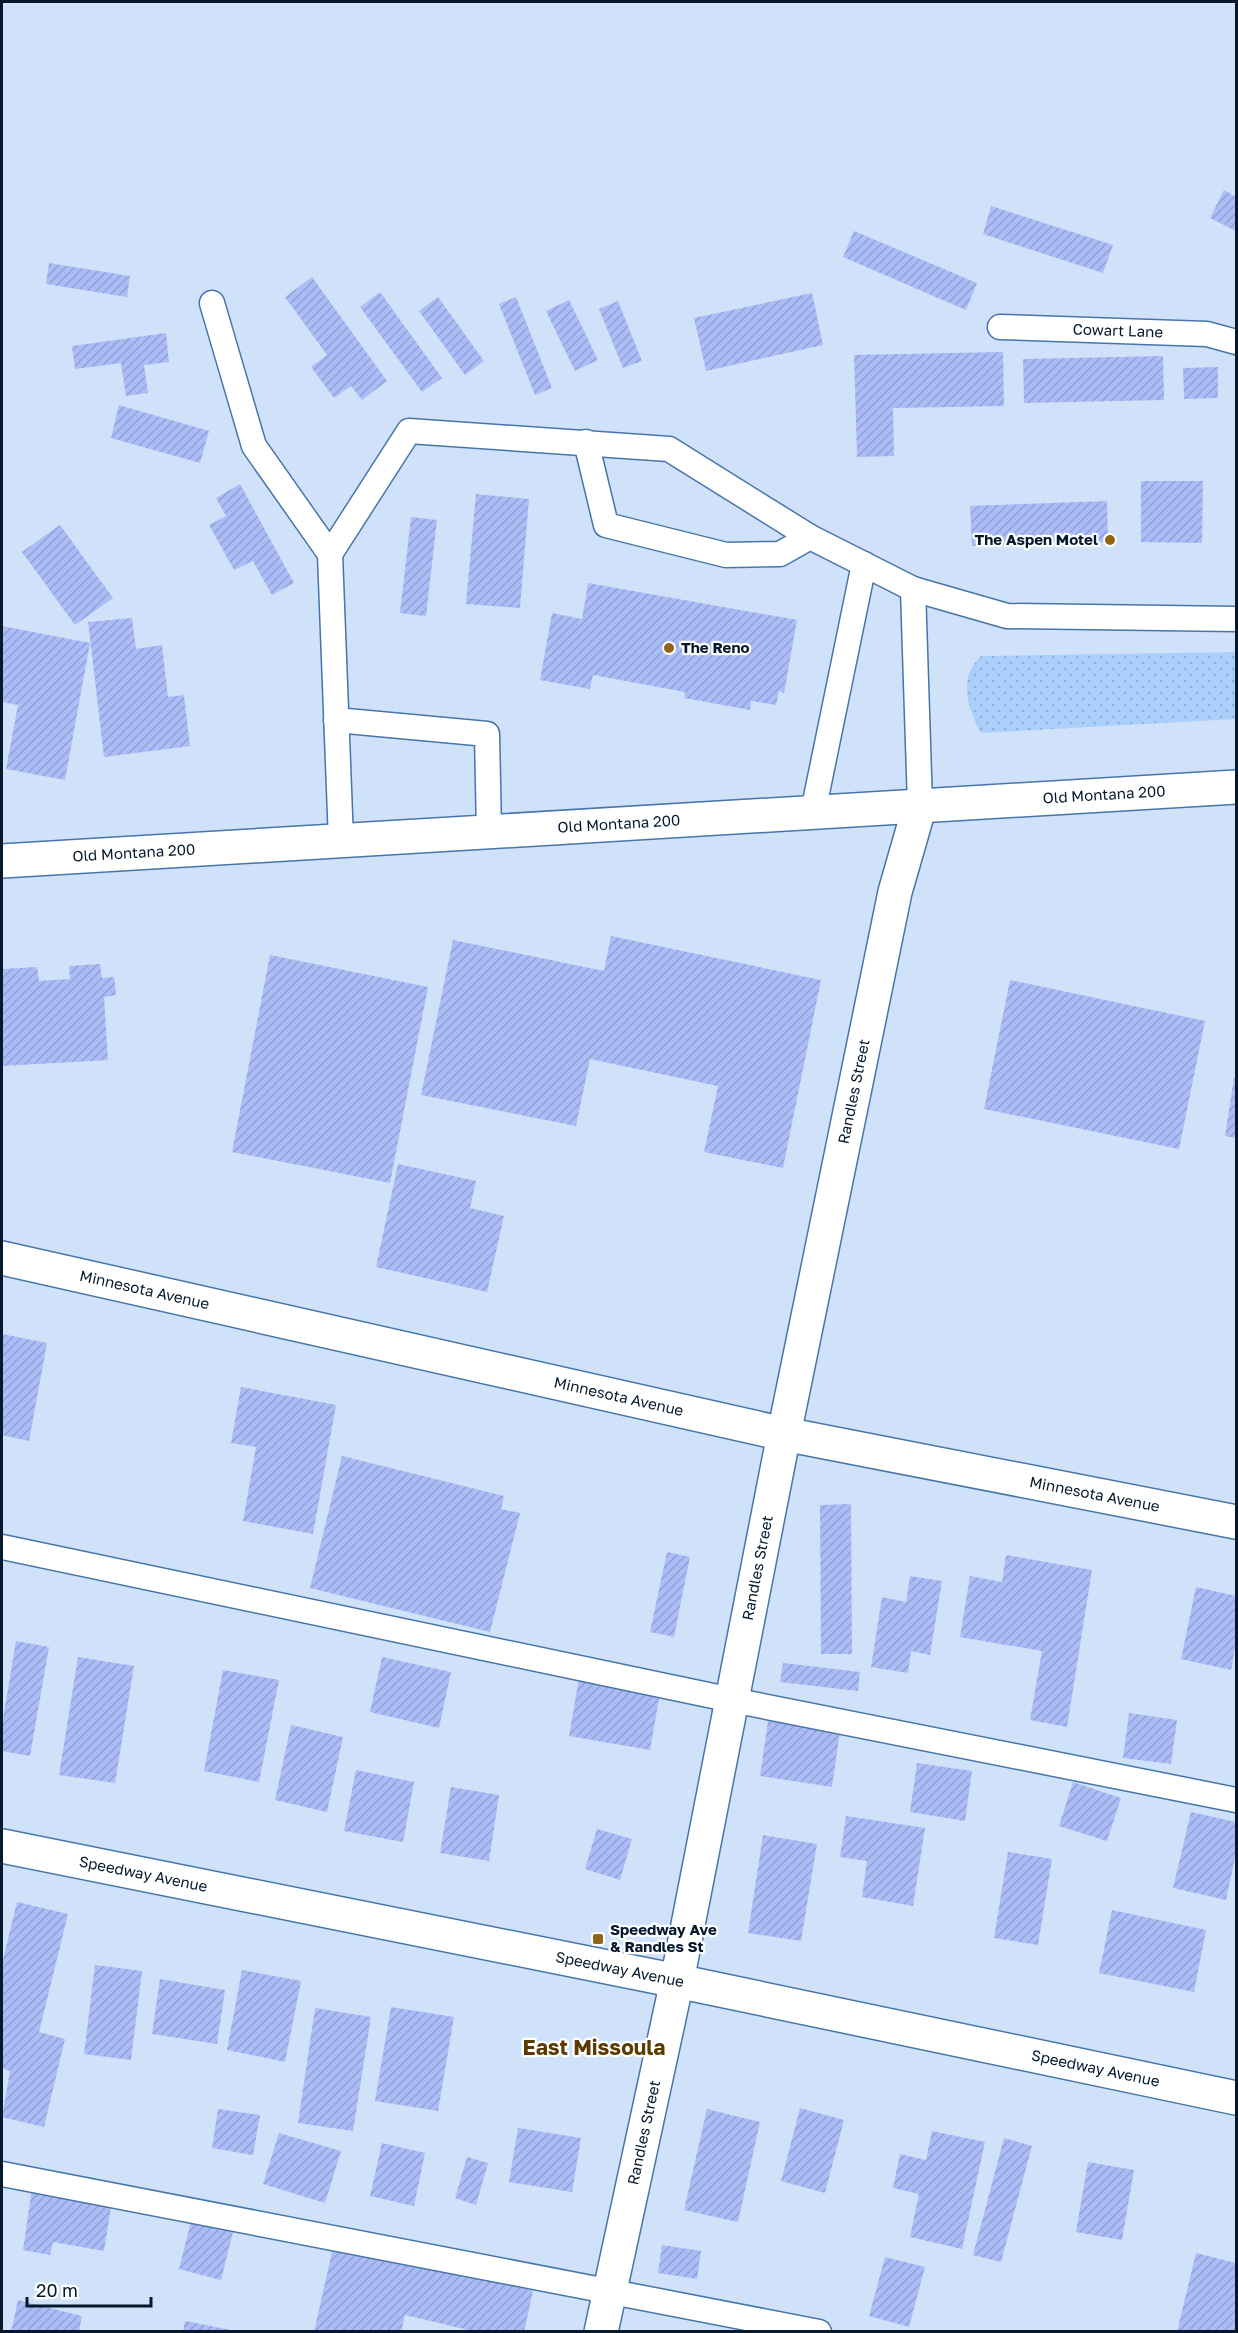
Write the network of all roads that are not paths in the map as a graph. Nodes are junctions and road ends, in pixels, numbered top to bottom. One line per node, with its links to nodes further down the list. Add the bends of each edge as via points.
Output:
1 (212, 303): 6 (lane, via 254,446)
2 (1000, 327): 3 (lane, Cowart Lane, via 1208,334)
3 (1236, 342)
4 (586, 442): 5 (lane, via 669,449); 5 (lane, via 606,525 726,555 780,554); 6 (lane, via 409,431)
5 (810, 537): 7 (lane)
6 (330, 554): 10 (lane)
7 (864, 564): 8 (lane); 13 (lane)
8 (913, 589): 9 (lane, via 1007,616); 12 (lane)
9 (1236, 619)
10 (336, 720): 14 (lane, via 487,734); 15 (lane)
11 (1236, 787): 12 (street, Old Montana 200)
12 (920, 805): 13 (street, Old Montana 200); 18 (street, Randles Street, via 895,892)
13 (813, 812): 14 (street, Old Montana 200)
14 (489, 832): 15 (street, Old Montana 200)
15 (341, 841): 16 (street, Old Montana 200)
16 (2, 861)
17 (2, 1258): 18 (street, Minnesota Avenue)
18 (784, 1434): 19 (street, Minnesota Avenue); 21 (street, Randles Street)
19 (1236, 1522)
20 (2, 1547): 21 (lane)
21 (732, 1700): 22 (lane); 24 (street, Randles Street)
22 (1236, 1800)
23 (2, 1846): 24 (street, Speedway Avenue)
24 (677, 1981): 25 (street, Speedway Avenue); 27 (street, Randles Street)
25 (1236, 2098)
26 (2, 2174): 27 (lane)
27 (610, 2290): 28 (street, Randles Street); 29 (lane)
28 (601, 2331)
29 (819, 2331)

